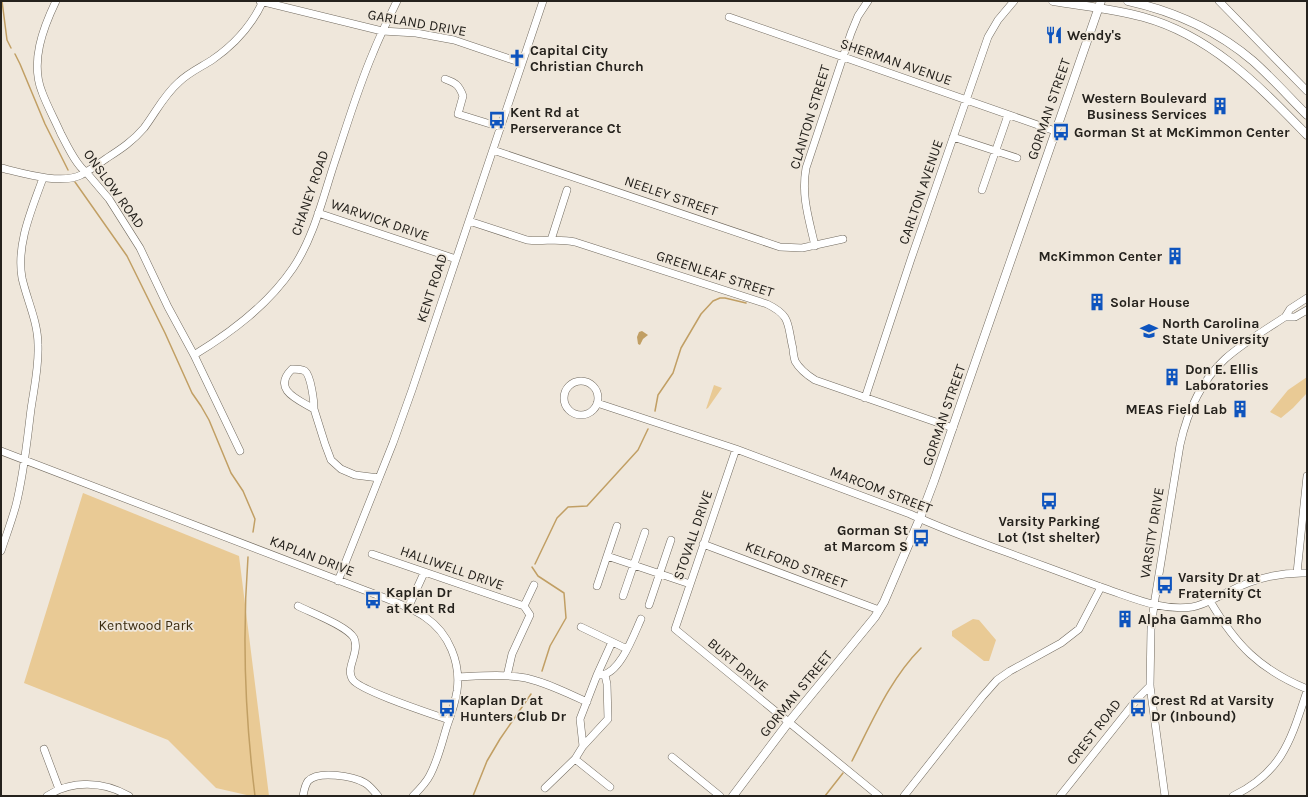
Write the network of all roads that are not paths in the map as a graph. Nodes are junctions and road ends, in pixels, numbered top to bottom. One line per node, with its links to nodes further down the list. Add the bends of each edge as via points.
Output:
1 (56, 1): 28 (street, ONSLOW ROAD, via 47,20 38,54 41,91 62,135 81,168)
2 (262, 1): 12 (street, GARLAND DRIVE); 28 (street, via 251,22 226,50 179,81 132,141)
3 (397, 1): 12 (street, CHANEY ROAD)
4 (543, 1): 14 (street, KENT ROAD)
5 (868, 1): 13 (street, CLANTON STREET, via 858,16)
6 (1014, 1): 17 (street, CARLTON AVENUE, via 988,37)
7 (1053, 1): 10 (main road)
8 (1128, 1): 19 (main road, via 1174,15 1222,39 1253,61)
9 (1220, 1): 16 (street)
10 (1099, 5): 21 (main road, GORMAN STREET); 22 (main road, via 1178,30 1218,53 1247,75)
11 (729, 18): 13 (street, SHERMAN AVENUE)
12 (382, 31): 14 (street, GARLAND DRIVE, via 416,33 454,40); 32 (street, CHANEY ROAD, via 358,90)
13 (842, 57): 17 (street, SHERMAN AVENUE); 36 (street, CLANTON STREET, via 809,158 804,182 805,201)
14 (522, 63): 20 (street, KENT ROAD)
15 (444, 79): 20 (street, via 454,82 460,88 463,96 458,114)
16 (1307, 91)
17 (966, 100): 18 (street, SHERMAN AVENUE); 23 (street, CARLTON AVENUE)
18 (1008, 115): 21 (street, SHERMAN AVENUE); 25 (street)
19 (1307, 115)
20 (500, 127): 24 (street, KENT ROAD)
21 (1055, 131): 45 (main road, GORMAN STREET)
22 (1307, 135)
23 (953, 137): 25 (street); 42 (street, CARLTON AVENUE)
24 (493, 150): 33 (street, KENT ROAD); 36 (street, NEELEY STREET, via 775,245 791,248)
25 (996, 151): 26 (street); 31 (street)
26 (1017, 158)
27 (1, 168): 29 (street)
28 (86, 172): 29 (street, via 80,176 66,178); 41 (street, ONSLOW ROAD, via 109,199 140,248)
29 (43, 178): 49 (street, via 25,230 21,253 22,277 37,328 38,343)
30 (567, 190): 35 (street)
31 (982, 190)
32 (318, 213): 37 (street, WARWICK DRIVE); 41 (street, CHANEY ROAD, via 306,247 278,289 244,321)
33 (469, 220): 35 (street, GREENLEAF STREET, via 527,240); 37 (street, KENT ROAD)
34 (843, 239): 36 (street, NEELEY STREET)
35 (551, 240): 42 (street, GREENLEAF STREET, via 575,242 778,310 786,318 795,361 803,372 815,380)
36 (815, 246)
37 (456, 259): 51 (street, KENT ROAD)
38 (1307, 298): 40 (street, VARSITY DRIVE, via 1290,309)
39 (1307, 310): 40 (street, VARSITY DRIVE, via 1296,316)
40 (1285, 316): 73 (street, VARSITY DRIVE, via 1224,359 1204,384 1191,408 1180,445)
41 (194, 355): 48 (street, ONSLOW ROAD)
42 (865, 398): 45 (street, GREENLEAF STREET)
43 (597, 403): 43 (street, via 597,392 587,382 581,381 569,386 564,396 565,403 572,412 583,415 590,412); 46 (street, MARCOM STREET)
44 (314, 409): 44 (street, via 285,388 286,375 292,370 306,372); 51 (street, via 331,460 341,469 355,475)
45 (953, 428): 52 (main road, GORMAN STREET)
46 (736, 449): 52 (street, MARCOM STREET); 56 (street, STOVALL DRIVE)
47 (1, 451): 49 (street, KAPLAN DRIVE)
48 (240, 451)
49 (24, 460): 57 (street, via 13,514); 65 (street, KAPLAN DRIVE)
50 (1307, 476): 62 (street)
51 (379, 478): 65 (street, KENT ROAD)
52 (920, 518): 69 (street, MARCOM STREET); 77 (main road, GORMAN STREET)
53 (617, 526): 59 (street)
54 (645, 532): 60 (street)
55 (670, 540): 64 (street)
56 (703, 544): 66 (street, STOVALL DRIVE); 77 (street, KELFORD STREET)
57 (1, 551)
58 (372, 554): 61 (street, HALLIWELL DRIVE)
59 (607, 556): 60 (street); 68 (street)
60 (634, 565): 64 (street); 70 (street)
61 (424, 572): 75 (street, HALLIWELL DRIVE); 76 (street)
62 (1297, 572): 63 (street, MARCOM STREET); 71 (street, MARCOM STREET, via 1250,582)
63 (1307, 573)
64 (659, 574): 66 (street); 72 (street)
65 (338, 581): 76 (street, KAPLAN DRIVE)
66 (690, 584): 80 (street, STOVALL DRIVE)
67 (534, 585): 75 (street)
68 (597, 586)
69 (1101, 587): 73 (street, MARCOM STREET); 107 (street, via 1079,629 1061,643 997,680)
70 (623, 596)
71 (1210, 601): 73 (street, MARCOM STREET, via 1193,607); 88 (street, via 1231,634 1256,660 1277,675)
72 (649, 605)
73 (1154, 605): 87 (street, VARSITY DRIVE)
74 (298, 606): 90 (street, via 334,623 353,637 356,652 350,671 353,680 358,684 372,692)
75 (524, 606): 85 (street, via 530,616 512,654)
76 (408, 608): 86 (street, KAPLAN DRIVE, via 430,620 442,633 453,652)
77 (879, 610): 91 (main road, GORMAN STREET, via 863,634)
78 (641, 619): 82 (street)
79 (581, 627): 81 (street)
80 (675, 629): 91 (street, BURT DRIVE)
81 (612, 642): 82 (street); 83 (street)
82 (627, 649): 84 (street, via 618,665)
83 (597, 675): 84 (street); 89 (street)
84 (605, 675): 92 (street, via 608,719)
85 (507, 676): 86 (street); 89 (street, via 526,678)
86 (458, 677): 90 (street, KAPLAN DRIVE, via 457,693)
87 (1150, 686): 108 (street, CREST ROAD); 109 (street, VARSITY DRIVE)
88 (1307, 690): 110 (street, via 1293,732 1282,755 1264,776)
89 (587, 702): 92 (street, via 580,719)
90 (449, 720): 103 (street, KAPLAN DRIVE, via 430,774)
91 (788, 722): 105 (main road, GORMAN STREET); 106 (street, BURT DRIVE)
92 (583, 746): 95 (street)
93 (44, 749): 98 (street)
94 (672, 757): 104 (street)
95 (575, 760): 96 (street); 97 (street)
96 (610, 787)
97 (545, 788)
98 (59, 789): 99 (street); 100 (street, via 83,784 98,785)
99 (47, 796)
100 (129, 796)
101 (303, 796): 102 (street, via 308,781 332,775 365,782)
102 (378, 796)
103 (413, 796)
104 (720, 796)
105 (733, 796)
106 (879, 796)
107 (904, 796)
108 (1060, 796)
109 (1165, 796)
110 (1233, 796)

